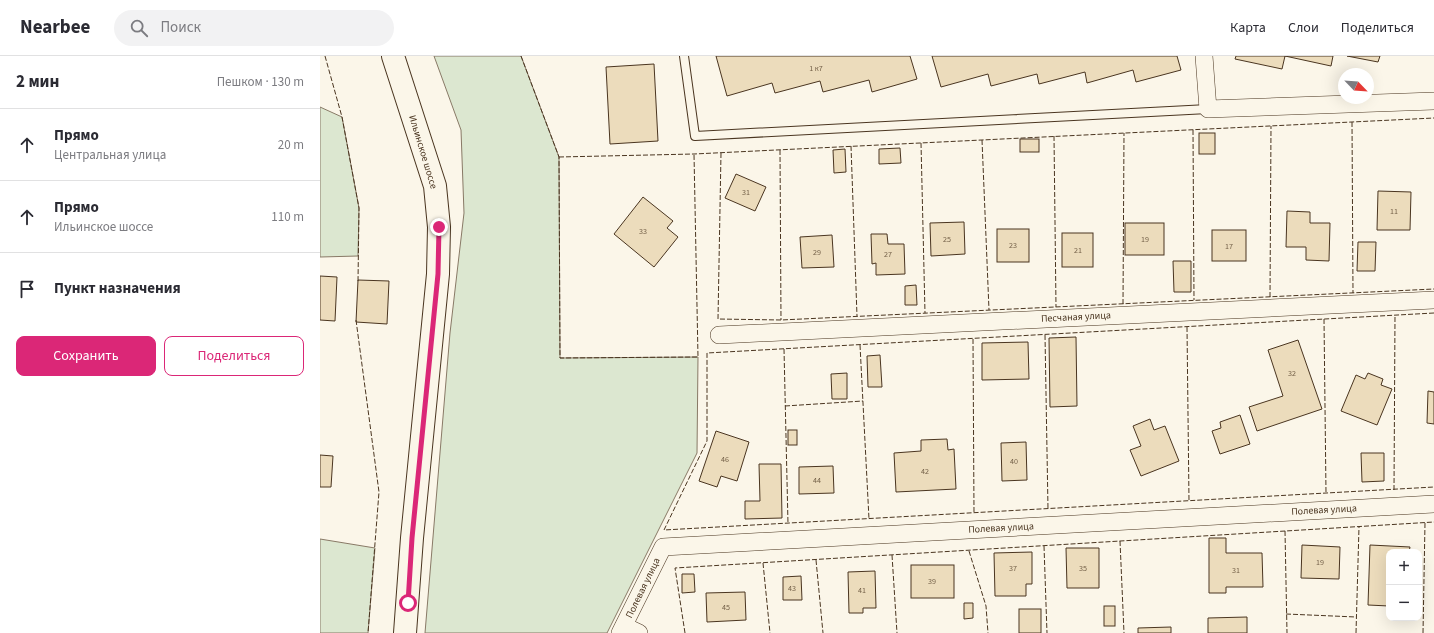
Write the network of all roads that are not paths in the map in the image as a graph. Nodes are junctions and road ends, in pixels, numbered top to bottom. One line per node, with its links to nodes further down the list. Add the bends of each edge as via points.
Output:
1 (393, 56): 10 (main road, Ильинское шоссе, via 435,186 439,227 438,274)
2 (684, 56): 5 (lane, via 695,136)
3 (1204, 56): 5 (street)
4 (1434, 101): 5 (street)
5 (1208, 109)
6 (1434, 300): 7 (street, Песчаная улица)
7 (719, 335)
8 (1434, 504): 9 (street, Полевая улица, via 663,547)
9 (622, 629): 11 (street)
10 (405, 633)
11 (640, 633)

